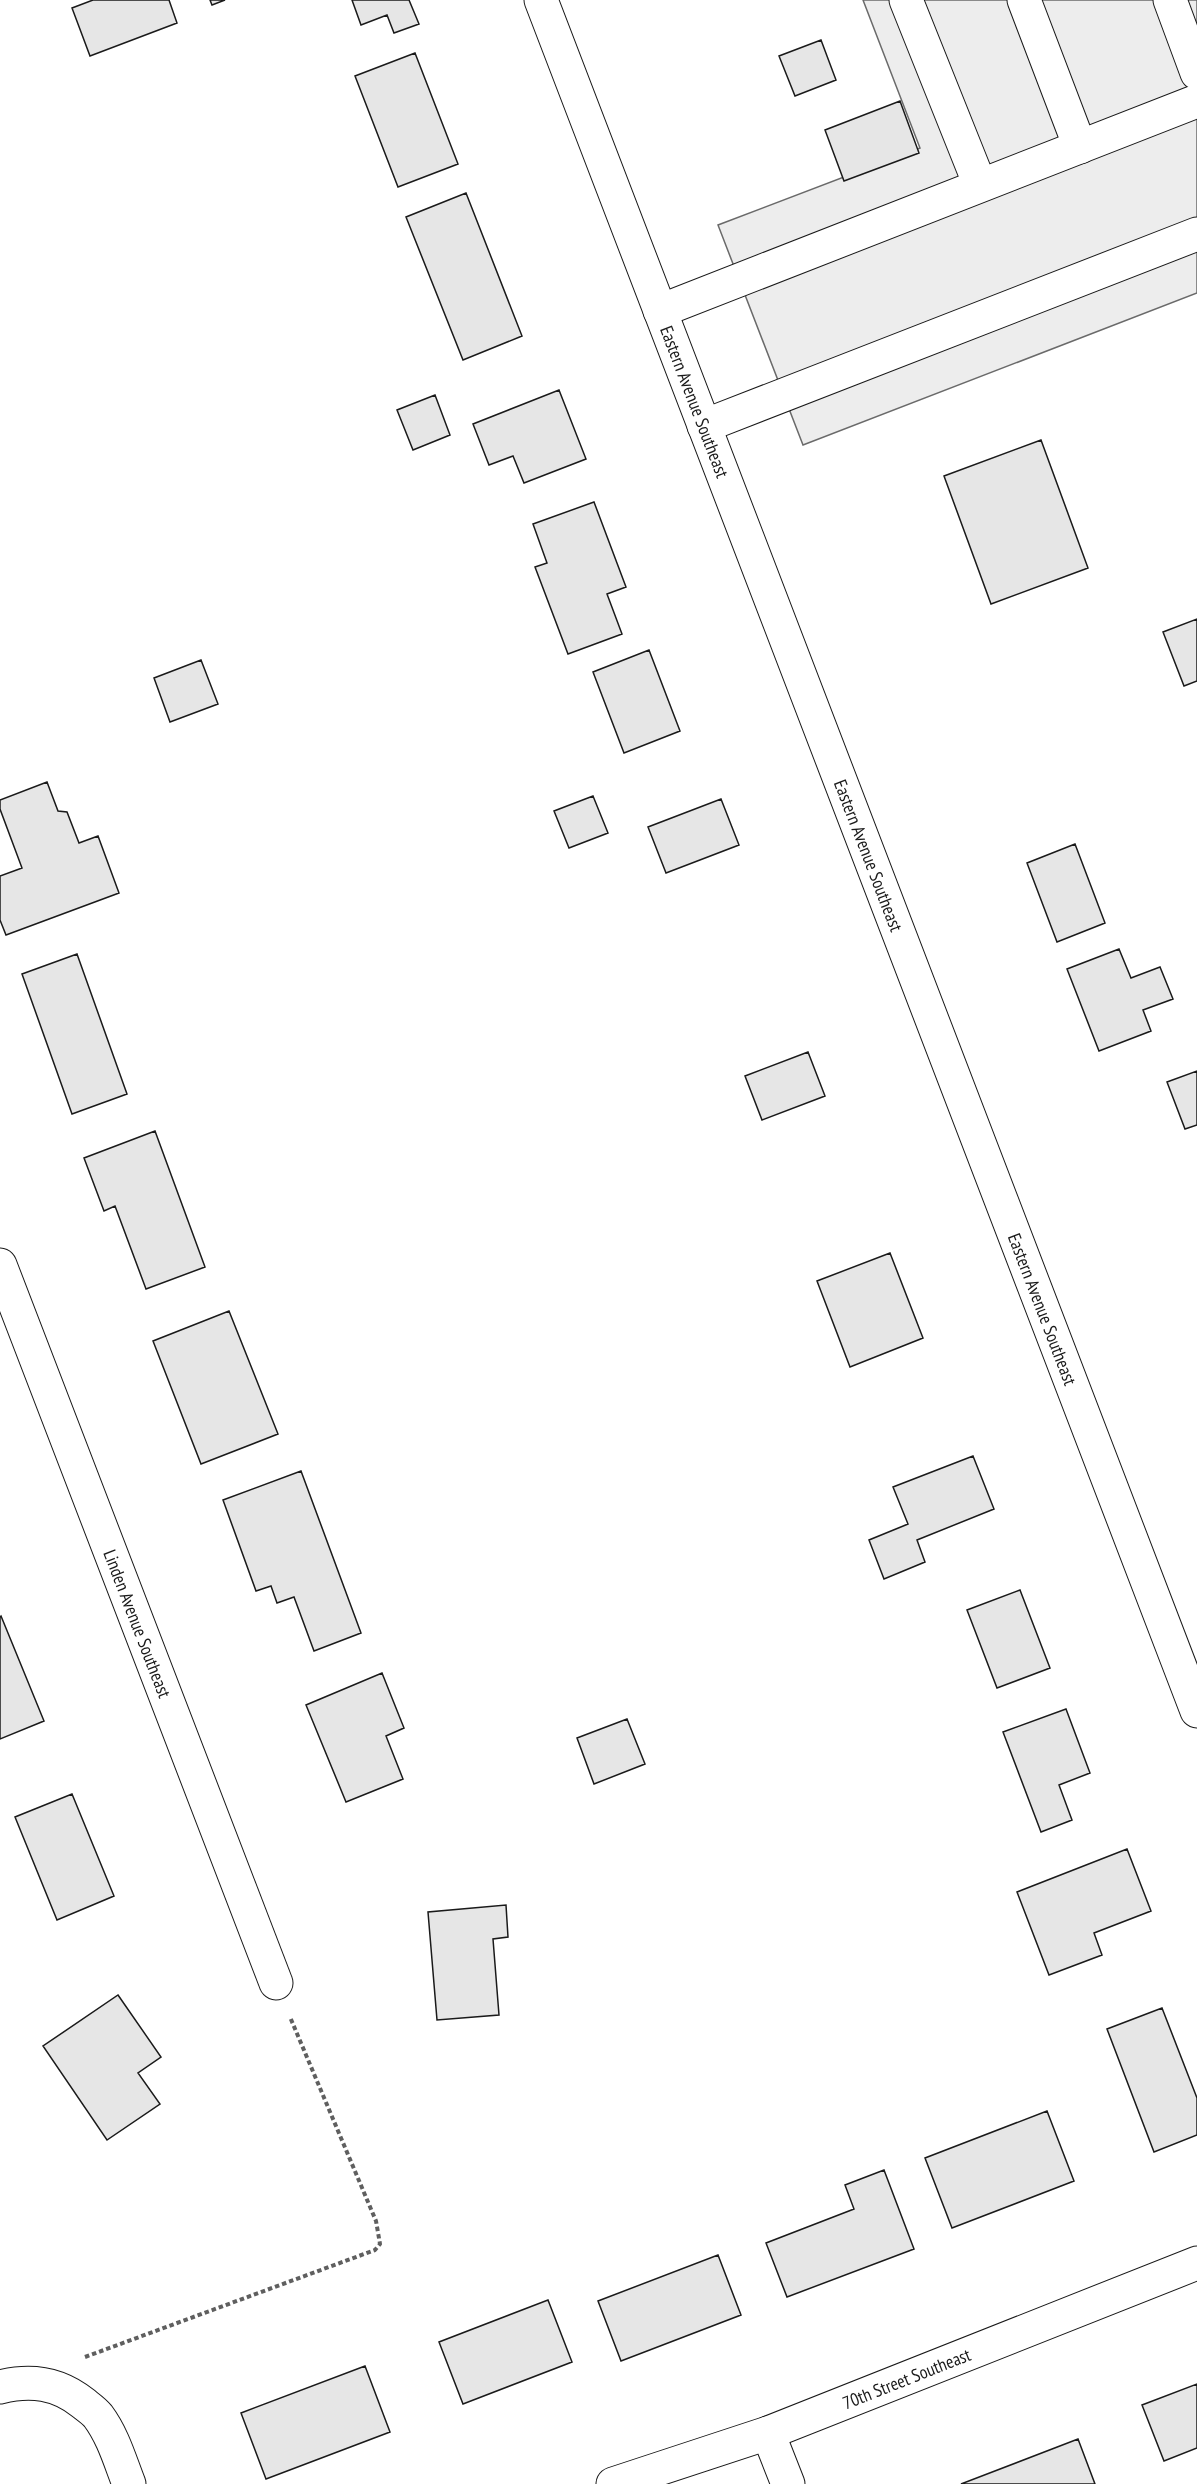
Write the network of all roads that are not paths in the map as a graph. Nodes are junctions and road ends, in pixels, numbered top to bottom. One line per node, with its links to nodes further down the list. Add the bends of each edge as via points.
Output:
1 (541, 0): 10 (street, Eastern Avenue Southeast)
2 (906, 0): 8 (street)
3 (1024, 0): 7 (street)
4 (1170, 0): 5 (street)
5 (1197, 73)
6 (1197, 101): 7 (street)
7 (1080, 147): 8 (street)
8 (980, 185): 10 (street)
9 (1197, 234): 11 (street)
10 (660, 311): 11 (street, Eastern Avenue Southeast)
11 (704, 426): 13 (street, Eastern Avenue Southeast)
12 (0, 1265): 14 (street, Linden Avenue Southeast)
13 (1197, 1711)
14 (276, 1983)
15 (1197, 2263): 17 (street, 70th Street Southeast)
16 (0, 2387): 18 (street, via 38,2382 69,2392 96,2414 112,2440)
17 (768, 2433): 19 (street, 70th Street Southeast); 20 (street)
18 (129, 2484)
19 (613, 2484)
20 (788, 2484)

